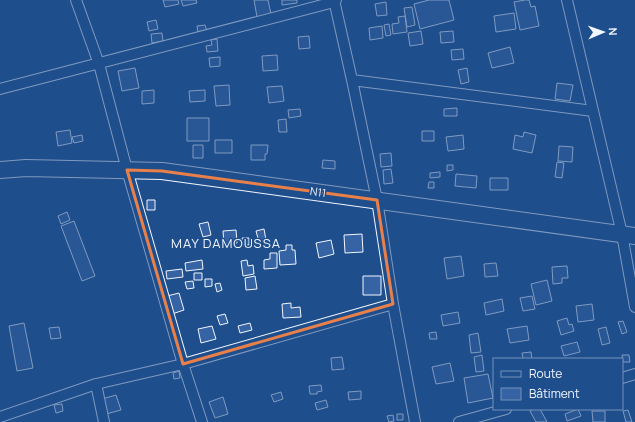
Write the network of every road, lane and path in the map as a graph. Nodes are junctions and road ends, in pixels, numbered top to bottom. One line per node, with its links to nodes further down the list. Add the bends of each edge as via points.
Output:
1 (76, 0): 4 (street)
2 (567, 0): 7 (street)
3 (335, 1): 4 (street); 5 (street)
4 (99, 64): 6 (street); 9 (street)
5 (352, 80): 7 (street); 10 (street)
6 (0, 89)
7 (593, 111): 11 (street)
8 (0, 170): 9 (main road, N11)
9 (126, 170): 10 (main road, N11, via 162,171); 14 (street)
10 (377, 200): 11 (main road, N11); 12 (street)
11 (628, 235): 13 (street)
12 (393, 304): 14 (street); 22 (street)
13 (635, 307)
14 (183, 364): 17 (street); 21 (street)
15 (635, 374): 16 (street)
16 (623, 378)
17 (96, 384): 19 (street); 20 (street)
18 (502, 410): 23 (street)
19 (0, 416)
20 (104, 422)
21 (202, 422)
22 (415, 422)
23 (459, 422)

